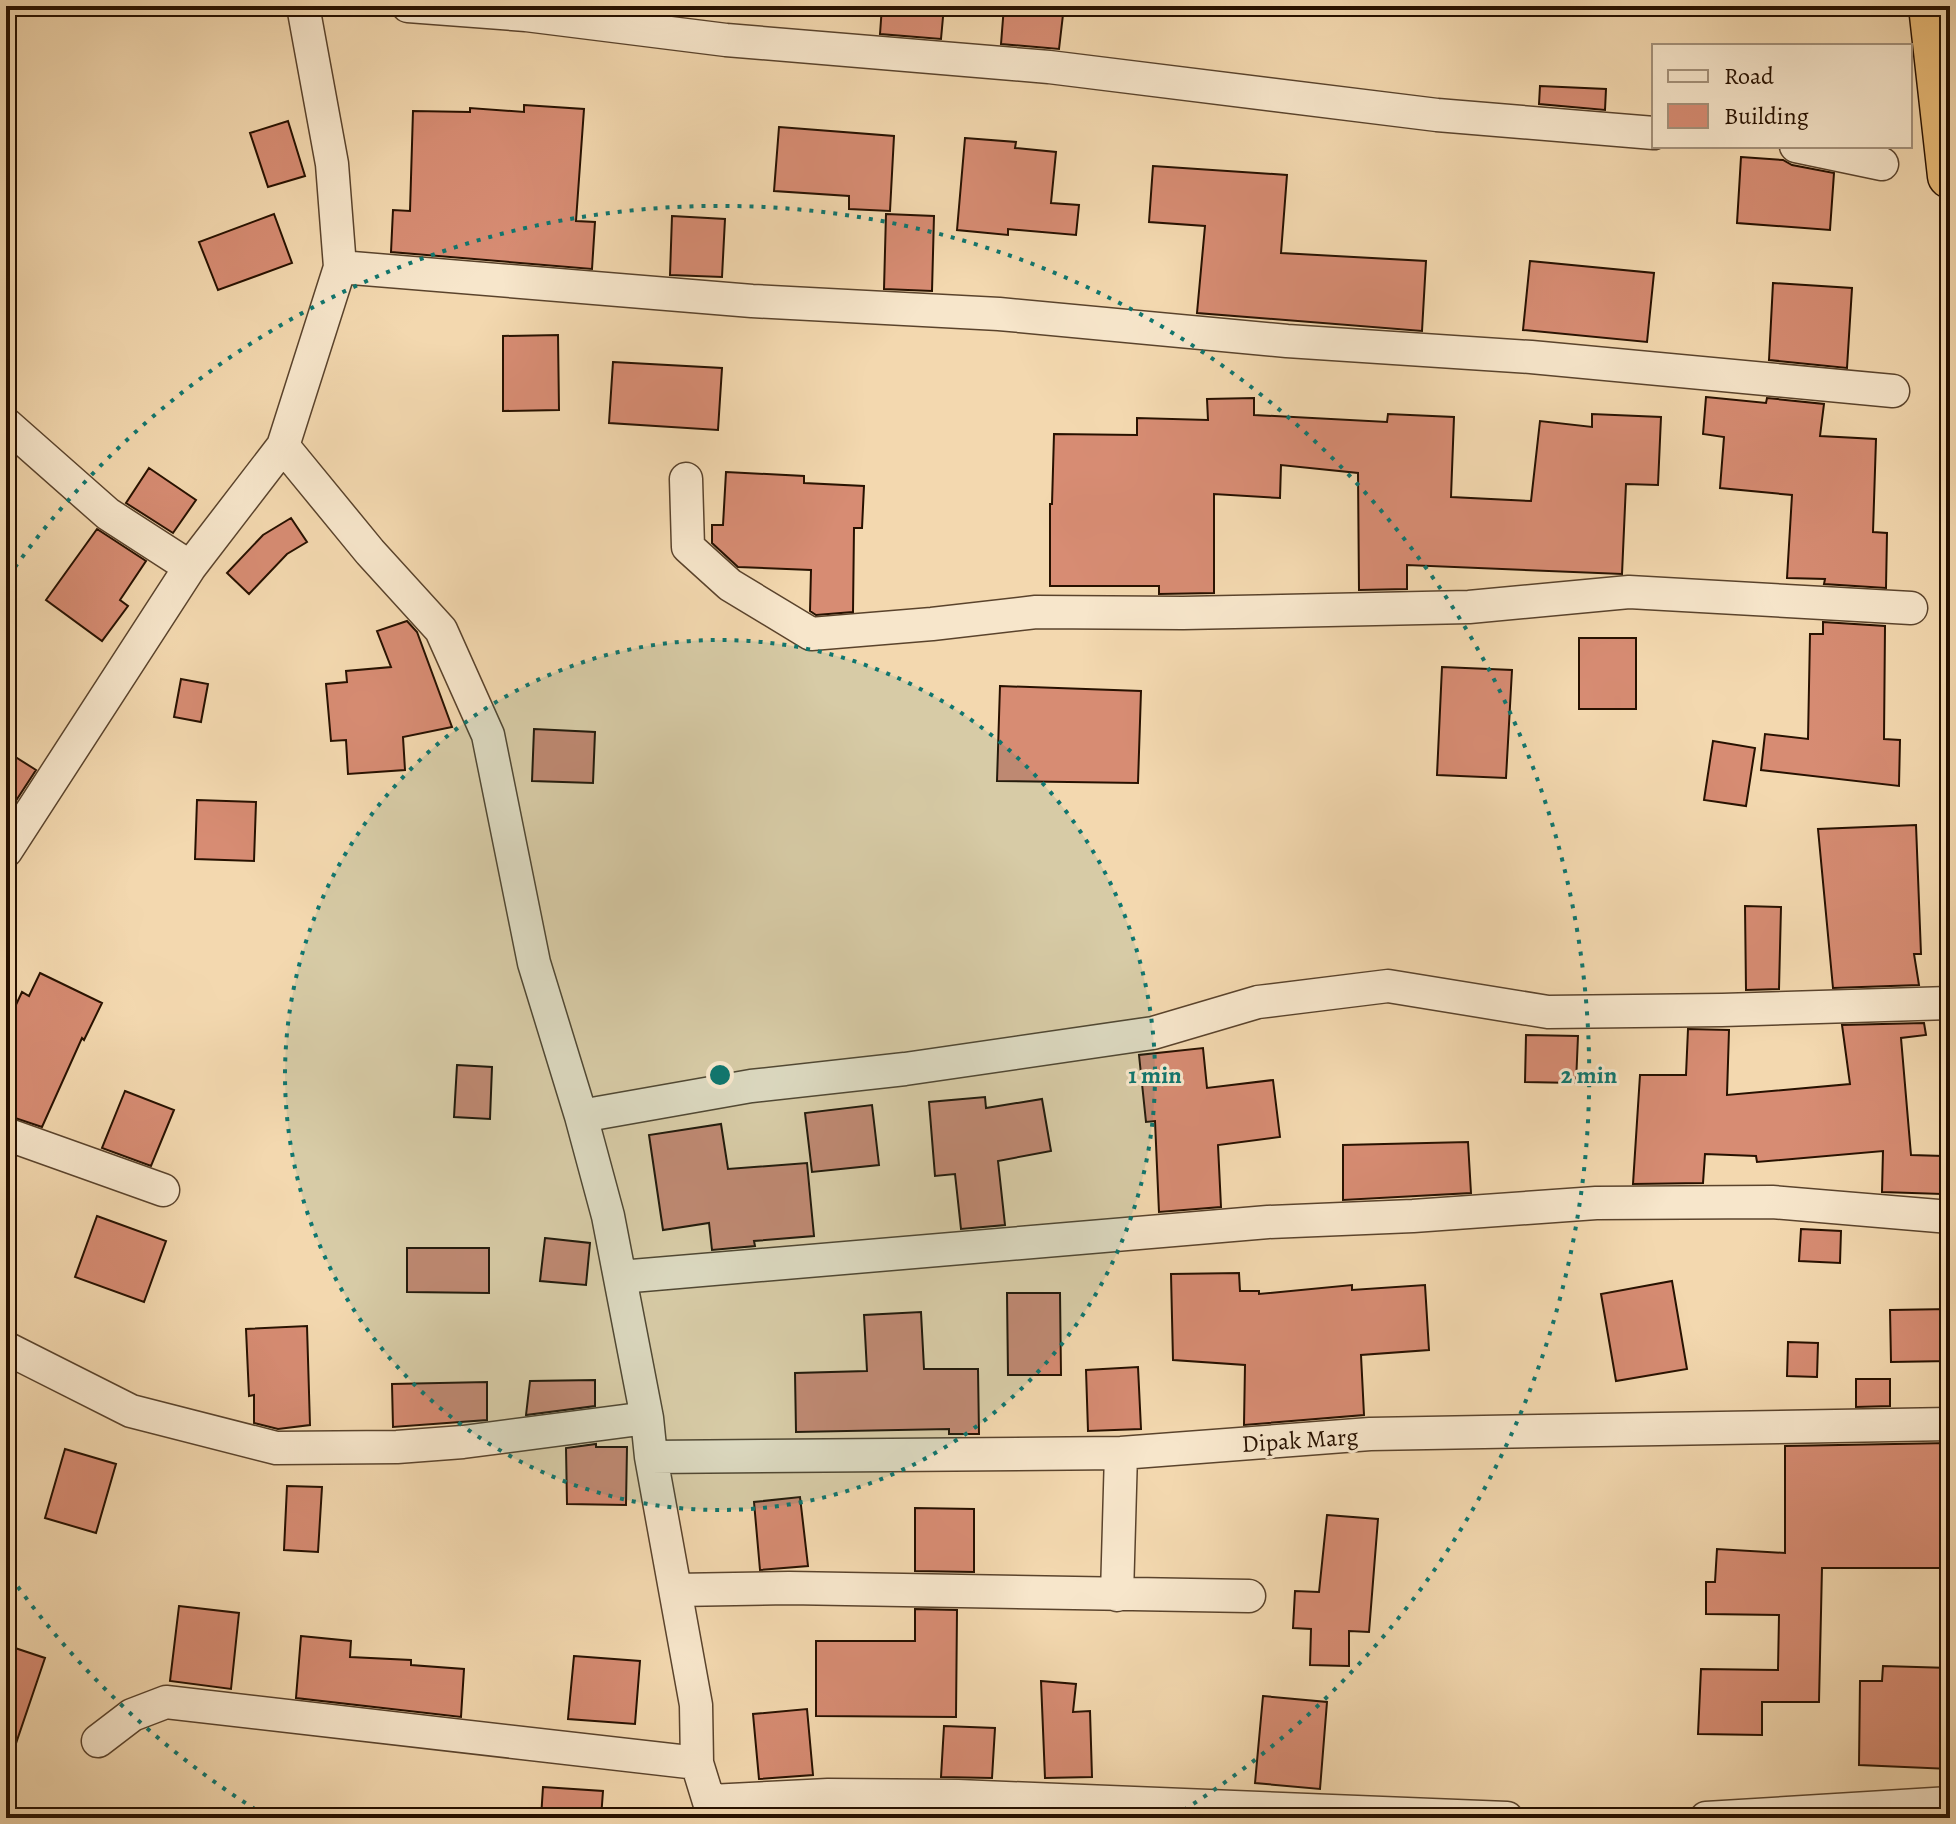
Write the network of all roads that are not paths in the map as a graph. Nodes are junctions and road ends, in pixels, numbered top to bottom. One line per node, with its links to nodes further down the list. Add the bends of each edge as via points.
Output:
1 (303, 6): 8 (street, via 332,164)
2 (408, 6): 4 (street, via 1049,67 1437,115)
3 (1931, 6): 7 (highway)
4 (1652, 133)
5 (1806, 148): 6 (street)
6 (1882, 164)
7 (1950, 176)
8 (340, 267): 9 (street, via 752,301 999,314); 11 (street)
9 (1893, 391)
10 (6, 424): 13 (street, via 108,514)
11 (283, 446): 13 (street); 17 (street, via 441,630 488,735 534,963)
12 (686, 479): 14 (street, via 688,547 730,585 811,634 1036,612 1469,607 1629,592)
13 (190, 567): 15 (street)
14 (1911, 608)
15 (7, 848)
16 (1950, 1003): 17 (street, via 1548,1012 1388,986 1258,1002 1153,1033 751,1086)
17 (581, 1116): 21 (street)
18 (6, 1134): 19 (street)
19 (163, 1190)
20 (1950, 1217): 21 (street, via 1772,1202 1596,1203 1268,1222)
21 (620, 1277): 23 (street)
22 (6, 1348): 23 (street, via 131,1411 276,1448 463,1442)
23 (647, 1418): 26 (street)
24 (1950, 1424): 25 (street, Dipak Marg, via 1370,1434)
25 (1121, 1453): 26 (street, Dipak Marg); 28 (street)
26 (651, 1457): 27 (street)
27 (676, 1590): 28 (street); 31 (street, via 696,1705)
28 (1117, 1595): 29 (street)
29 (1249, 1596)
30 (98, 1741): 31 (street, via 132,1715 166,1702)
31 (697, 1763): 33 (street)
32 (1950, 1803): 35 (street)
33 (712, 1810): 34 (street, via 828,1795 958,1796)
34 (1507, 1818)
35 (1706, 1818)

